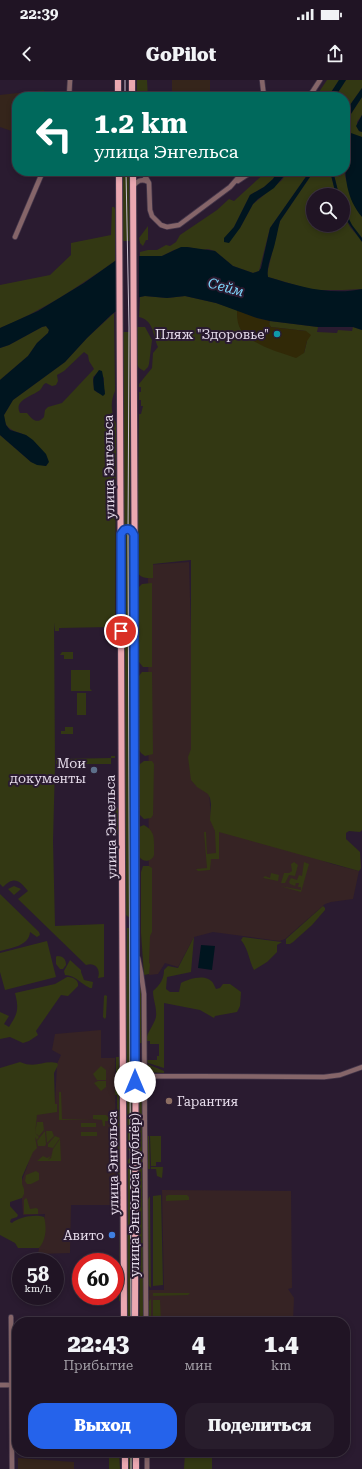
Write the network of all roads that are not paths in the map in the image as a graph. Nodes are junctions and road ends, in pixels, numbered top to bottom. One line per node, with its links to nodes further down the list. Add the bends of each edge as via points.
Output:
1 (70, 80): 6 (street)
2 (118, 80): 7 (main road)
3 (132, 80): 8 (main road)
4 (262, 80): 9 (street)
5 (320, 80): 10 (street)
6 (69, 92)
7 (118, 92)
8 (132, 92)
9 (263, 92)
10 (312, 92)
11 (41, 176): 20 (street)
12 (119, 176): 21 (main road, улица Энгельса)
13 (133, 176): 19 (main road, улица Энгельса)
14 (145, 176): 17 (street)
15 (240, 176): 18 (street)
16 (246, 176): 18 (street)
17 (149, 183): 18 (street, via 152,216 167,227 179,225); 19 (street, via 140,180)
18 (230, 187)
19 (133, 188): 22 (main road, улица Энгельса)
20 (15, 237)
21 (121, 534): 22 (main road, via 128,529); 24 (main road, улица Энгельса)
22 (134, 535): 23 (main road, улица Энгельса)
23 (136, 910): 24 (main road, via 129,920 125,918); 26 (main road, улица Энгельса)
24 (123, 911): 25 (main road, улица Энгельса)
25 (123, 935): 26 (main road, via 124,928 129,925 134,928); 31 (main road, улица Энгельса)
26 (135, 936): 27 (main road, улица Энгельса)
27 (135, 949): 29 (street, улица Энгельса (дублёр), via 142,973 144,994); 30 (main road, улица Энгельса)
28 (362, 1067): 29 (street, via 324,1077)
29 (144, 1076): 30 (street); 36 (street, улица Энгельса (дублёр))
30 (135, 1082): 32 (main road, улица Энгельса)
31 (123, 1153): 32 (main road); 34 (main road, улица Энгельса)
32 (135, 1153): 35 (main road, улица Энгельса)
33 (11, 1317): 38 (street)
34 (124, 1317)
35 (135, 1317)
36 (146, 1317)
37 (0, 1385): 38 (street)
38 (12, 1385): 39 (street)
39 (12, 1408): 43 (street)
40 (125, 1457): 44 (main road)
41 (136, 1457): 45 (main road)
42 (147, 1457): 46 (street)
43 (12, 1469)
44 (125, 1469)
45 (136, 1469)
46 (148, 1469)

